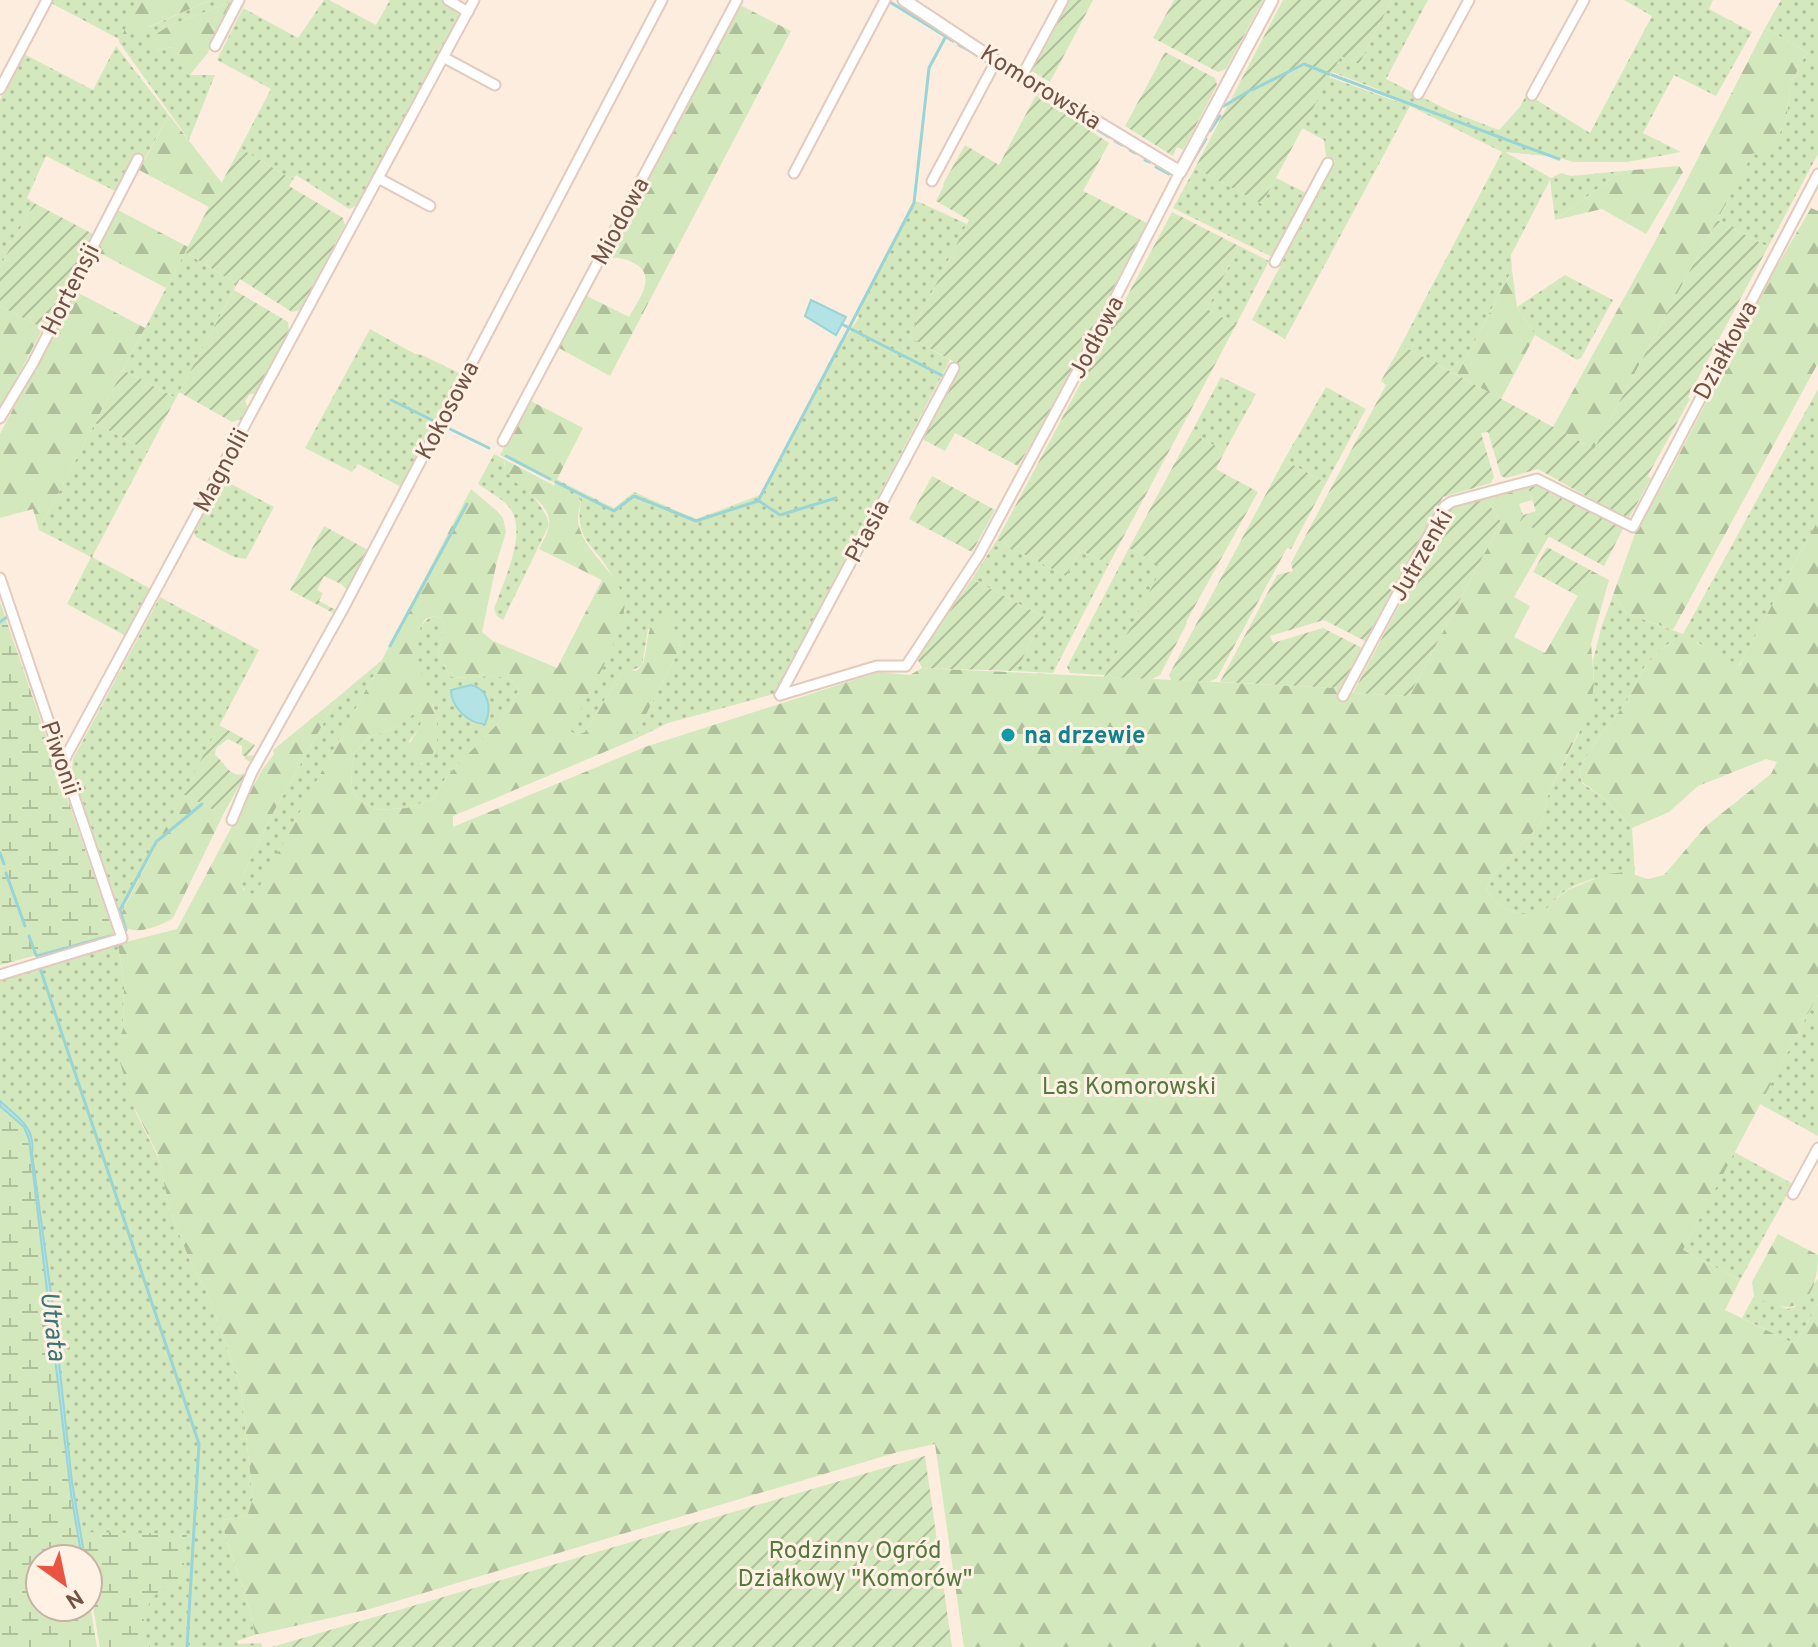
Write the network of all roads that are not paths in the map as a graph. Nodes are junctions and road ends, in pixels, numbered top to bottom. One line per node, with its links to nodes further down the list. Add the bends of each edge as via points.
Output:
1 (47, 0): 19 (street)
2 (239, 0): 14 (street)
3 (448, 0): 13 (street)
4 (474, 0): 13 (street, Magnolii)
5 (662, 0): 39 (street, Kokosowa, via 252,772)
6 (737, 0): 33 (street, Miodowa)
7 (885, 0): 25 (street)
8 (904, 0): 16 (street, Komorowska)
9 (1063, 0): 17 (street)
10 (1272, 0): 24 (street, Jodłowa)
11 (1469, 0): 20 (street)
12 (1584, 0): 21 (street)
13 (468, 12): 15 (street, Magnolii)
14 (215, 46)
15 (443, 57): 18 (street); 27 (street, Magnolii)
16 (996, 61): 17 (street, Komorowska); 28 (street)
17 (1022, 76): 24 (street, Komorowska)
18 (495, 85)
19 (0, 89)
20 (1418, 94)
21 (1532, 95)
22 (138, 159): 32 (street, Hortensji)
23 (1328, 163): 30 (street)
24 (1180, 172): 36 (street, Jodłowa, via 979,555 906,666 877,666)
25 (794, 173)
26 (1818, 174): 34 (street, Działkowa)
27 (378, 178): 29 (street); 38 (street, Magnolii)
28 (932, 181)
29 (430, 206)
30 (1275, 262)
31 (954, 368): 36 (street, Ptasia)
32 (0, 418)
33 (503, 441)
34 (1633, 527): 37 (street, Jutrzenki, via 1537,479 1451,502)
35 (0, 578): 38 (street, Piwonii)
36 (780, 695)
37 (1343, 696)
38 (63, 762): 40 (street, Piwonii, via 122,938)
39 (232, 820)
40 (0, 975)
41 (1818, 1148): 42 (street)
42 (1793, 1194)

